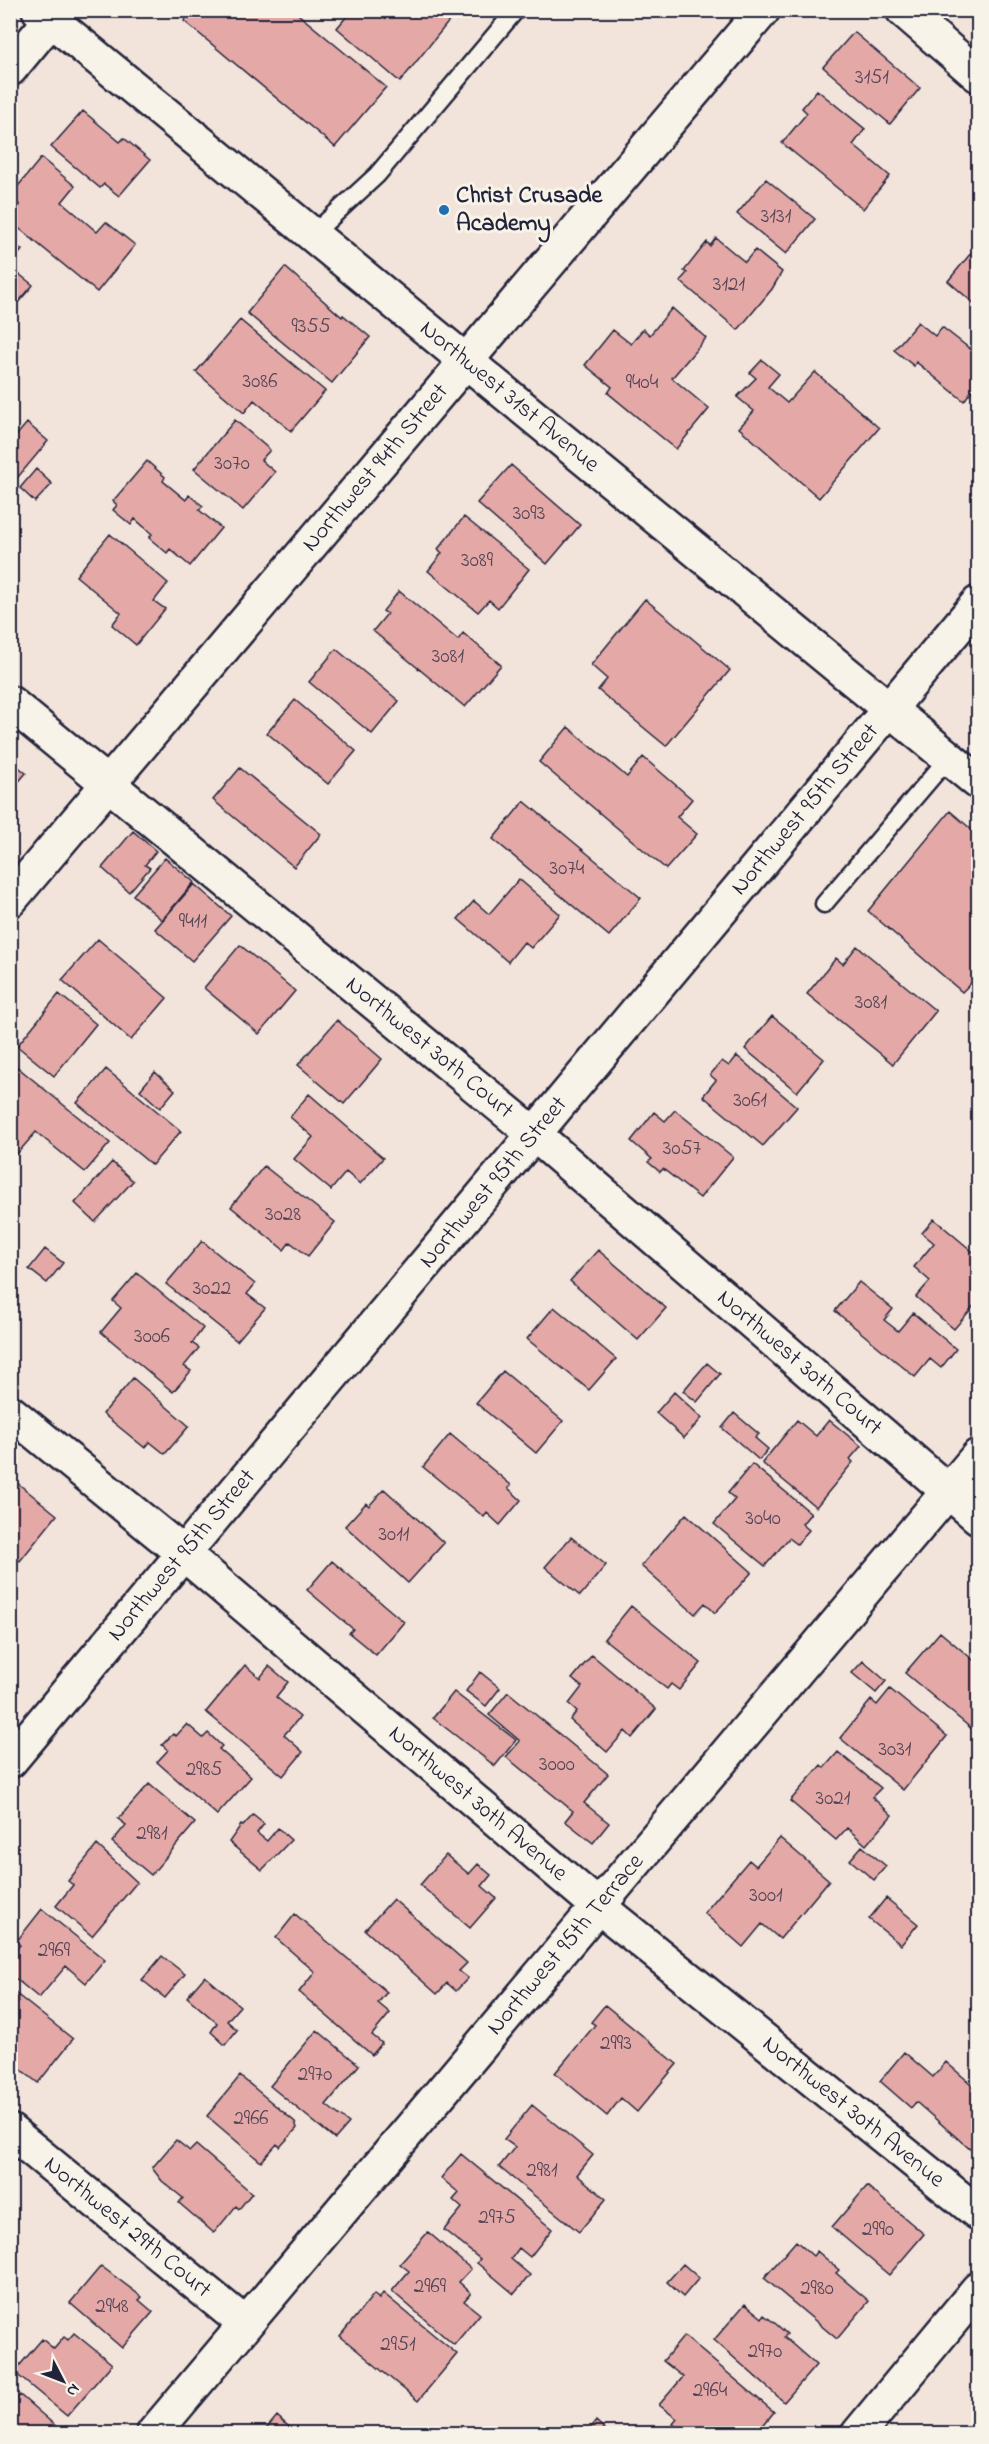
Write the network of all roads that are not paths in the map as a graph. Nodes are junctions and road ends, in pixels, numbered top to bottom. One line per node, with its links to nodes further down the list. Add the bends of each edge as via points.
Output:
1 (516, 10): 7 (lane, via 377,175)
2 (763, 10): 8 (street, Northwest 94th Street)
3 (903, 10): 6 (street)
4 (50, 14): 5 (street); 7 (street, Northwest 31st Avenue)
5 (10, 69)
6 (978, 75)
7 (312, 236): 8 (street, Northwest 31st Avenue)
8 (465, 362): 11 (street, Northwest 31st Avenue); 14 (street, Northwest 94th Street)
9 (978, 603): 11 (street, Northwest 95th Street)
10 (10, 704): 14 (street, Northwest 30th Court)
11 (890, 708): 12 (street, Northwest 31st Avenue); 17 (street, Northwest 95th Street)
12 (948, 757): 13 (street, Northwest 31st Avenue); 16 (lane)
13 (978, 782)
14 (108, 784): 15 (street, Northwest 94th Street); 17 (street, Northwest 30th Court)
15 (10, 900)
16 (824, 904)
17 (534, 1134): 20 (street, Northwest 30th Court); 22 (street, Northwest 95th Street)
18 (10, 1412): 22 (street, Northwest 30th Avenue)
19 (978, 1455): 20 (street, Northwest 95th Terrace)
20 (948, 1492): 21 (street, Northwest 30th Court); 24 (street, Northwest 95th Terrace)
21 (978, 1516)
22 (184, 1554): 23 (street, Northwest 95th Street); 24 (street, Northwest 30th Avenue)
23 (10, 1761)
24 (598, 1906): 26 (street, Northwest 30th Avenue); 28 (street, Northwest 95th Terrace)
25 (10, 2130): 28 (street, Northwest 29th Court)
26 (978, 2213)
27 (978, 2289): 30 (street)
28 (245, 2324): 29 (street, Northwest 95th Terrace)
29 (153, 2433)
30 (858, 2433)

